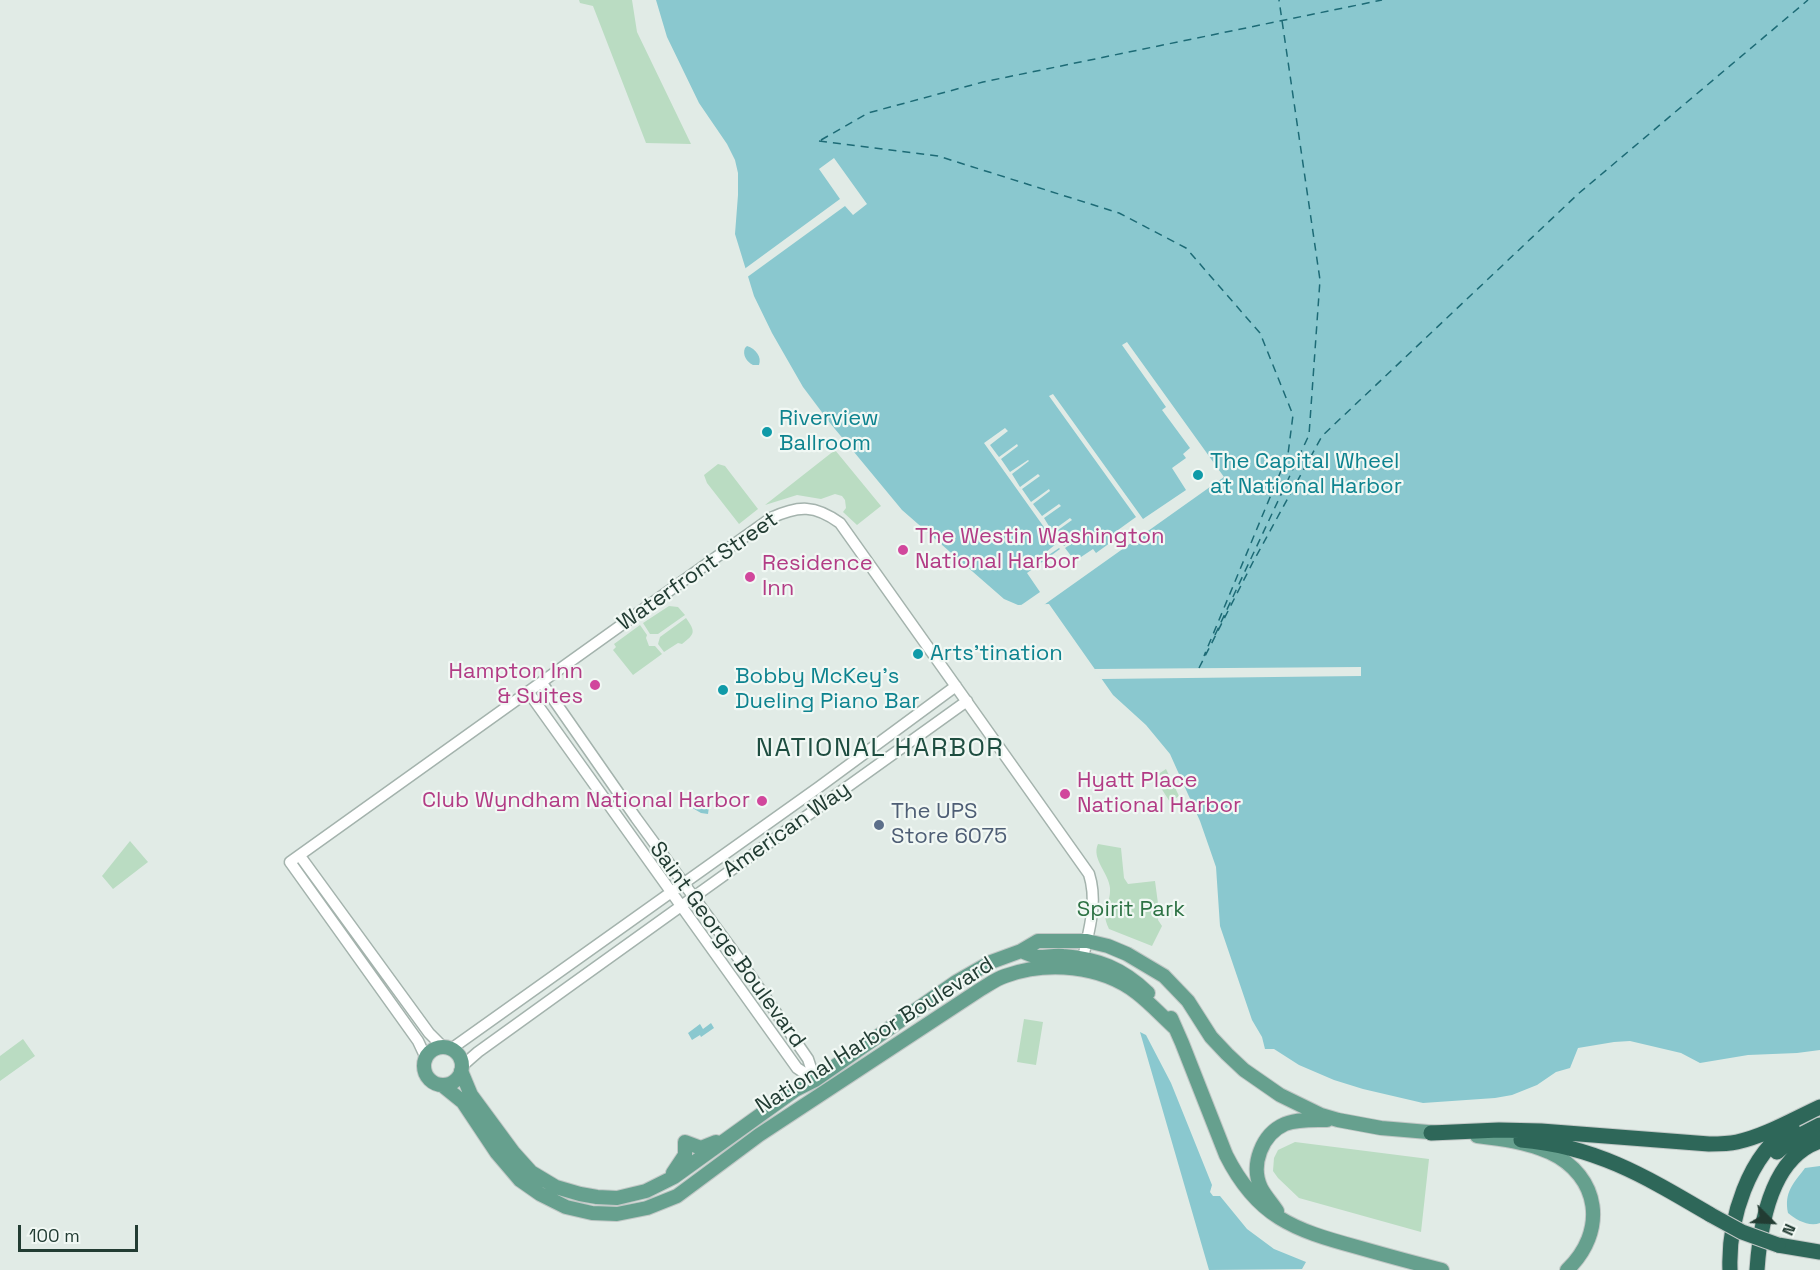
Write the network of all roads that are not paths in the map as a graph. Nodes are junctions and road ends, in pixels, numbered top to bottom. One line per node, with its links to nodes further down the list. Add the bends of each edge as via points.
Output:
1 (542, 683): 2 (street, Waterfront Street, via 771,518 798,508 814,509 840,523); 3 (street, Waterfront Street); 6 (street, Saint George Boulevard)
2 (956, 686): 4 (street, Waterfront Street); 6 (street, American Way)
3 (529, 693): 5 (street, Waterfront Street); 7 (street, Saint George Boulevard)
4 (967, 701): 8 (street, American Way); 10 (street, Waterfront Street, via 1089,874 1094,895)
5 (295, 859): 16 (street, via 429,1034); 17 (street)
6 (683, 883): 7 (street, American Way); 8 (street, Saint George Boulevard)
7 (671, 892): 9 (street, Saint George Boulevard); 16 (street, American Way)
8 (693, 897): 9 (street, American Way); 13 (street, Saint George Boulevard)
9 (682, 907): 14 (street, Saint George Boulevard); 18 (street, American Way, via 487,1046)
10 (1087, 941): 11 (main road, National Harbor Boulevard, via 1038,941); 12 (street, Waterfront Street); 22 (main road, National Harbor Boulevard, via 1127,954 1164,976 1188,1001 1211,1037 1244,1070 1280,1095)
11 (1021, 951): 12 (main road, National Harbor Boulevard, via 1036,957); 19 (main road, National Harbor Boulevard, via 956,982)
12 (1083, 958): 15 (main road, National Harbor Boulevard, via 1131,977 1160,1004)
13 (762, 992): 14 (street); 19 (street, Saint George Boulevard, via 808,1059)
14 (749, 1002): 19 (street, Saint George Boulevard, via 797,1068)
15 (1174, 1027): 25 (main road, National Harbor Boulevard, via 1136,992 1101,974 1057,967 1028,969 981,989); 30 (main road, National Harbor Boulevard, via 1233,1170 1256,1199)
16 (447, 1048): 17 (main road, via 432,1051); 18 (main road, via 458,1054)
17 (426, 1058): 20 (main road, via 428,1077)
18 (461, 1069): 20 (main road, via 456,1080); 29 (main road, National Harbor Boulevard, via 471,1095 513,1152 531,1172 556,1187 579,1194 617,1197)
19 (815, 1080): 25 (main road, National Harbor Boulevard, via 807,1095 770,1121); 26 (main road, National Harbor Boulevard)
20 (442, 1085): 25 (main road, National Harbor Boulevard, via 463,1102 520,1180 566,1207 592,1213 616,1214 647,1208 677,1196)
21 (1820, 1108): 24 (highway, via 1754,1137 1724,1144 1541,1131); 36 (highway, via 1785,1131 1760,1158 1740,1200)
22 (1338, 1120): 24 (main road, National Harbor Boulevard); 30 (main road, via 1285,1124 1260,1150 1257,1164 1261,1187)
23 (1820, 1125): 37 (highway, via 1791,1140 1767,1165 1745,1220)
24 (1431, 1133): 27 (main road, National Harbor Boulevard)
25 (759, 1135)
26 (729, 1137): 29 (main road, National Harbor Boulevard); 29 (main road, via 701,1148 685,1142 685,1155)
27 (1511, 1139): 31 (highway, bridge, via 1567,1147 1608,1160 1742,1232 1778,1245); 35 (main road, National Harbor Boulevard, via 1561,1159 1572,1167 1588,1190 1593,1206 1591,1236)
28 (1820, 1141): 38 (highway, via 1798,1153 1779,1179 1764,1218)
29 (662, 1183)
30 (1285, 1222): 32 (main road, National Harbor Boulevard, via 1318,1237)
31 (1820, 1252)
32 (1382, 1254): 33 (main road); 34 (main road, National Harbor Boulevard)
33 (1423, 1270)
34 (1442, 1270)
35 (1567, 1270)
36 (1730, 1270)
37 (1740, 1270)
38 (1757, 1270)

